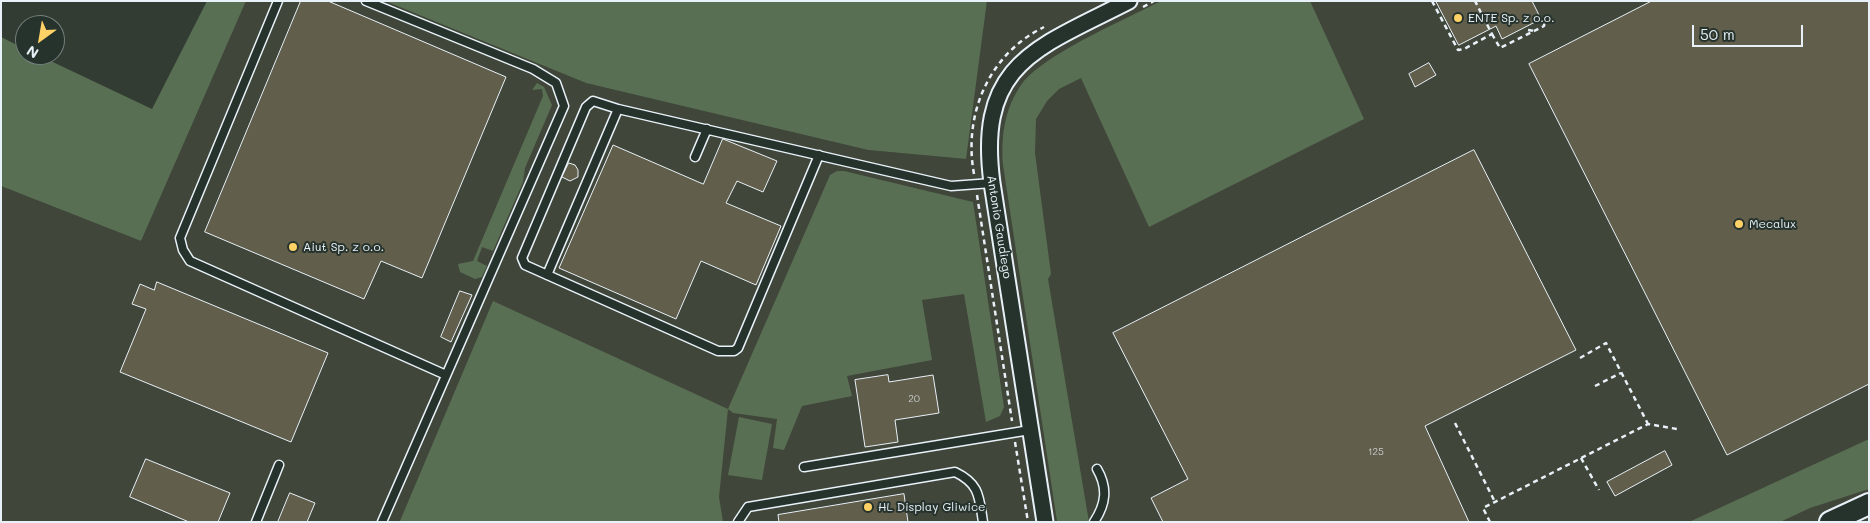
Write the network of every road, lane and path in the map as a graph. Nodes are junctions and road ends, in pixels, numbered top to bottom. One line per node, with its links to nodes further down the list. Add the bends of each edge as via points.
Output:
1 (278, 1): 21 (lane, via 180,238 183,250 190,261)
2 (366, 1): 21 (lane, via 533,69 556,83 564,106)
3 (1129, 1): 16 (street, Antonio Gaudiego, via 1053,40 1016,68 992,113 988,156)
4 (1432, 1): 9 (path, via 1458,50)
5 (1475, 1): 9 (path)
6 (1545, 17): 8 (path, via 1544,26)
7 (1528, 30): 8 (path)
8 (1534, 31): 9 (path, via 1500,48)
9 (1492, 34)
10 (618, 109): 11 (lane); 12 (lane); 18 (lane, via 593,101 589,104 569,146 522,258 525,265)
11 (707, 129): 14 (lane); 15 (lane)
12 (608, 132): 13 (lane); 18 (lane)
13 (617, 136)
14 (819, 154): 16 (lane, via 951,186); 18 (lane, via 734,351 718,351)
15 (695, 157)
16 (992, 183): 27 (street, Antonio Gaudiego)
17 (979, 204): 23 (path)
18 (547, 275)
19 (1580, 358): 20 (path, via 1606,343)
20 (1621, 373): 22 (path); 25 (path)
21 (446, 375): 37 (lane)
22 (1595, 386)
23 (1010, 410)
24 (1455, 423): 34 (path)
25 (1648, 424): 26 (path); 29 (path)
26 (1677, 429)
27 (1030, 430): 31 (lane); 41 (street, Antonio Gaudiego)
28 (1016, 449): 40 (path)
29 (1581, 458): 33 (path); 34 (path)
30 (279, 465): 36 (lane)
31 (804, 467)
32 (1097, 469): 42 (lane, via 1104,481 1105,494 1102,510)
33 (1599, 490)
34 (1495, 502): 43 (path, via 1483,508)
35 (1869, 504): 44 (street)
36 (256, 522)
37 (382, 522)
38 (738, 522): 39 (lane, via 748,507 955,472 978,490)
39 (983, 522)
40 (1028, 522)
41 (1045, 522)
42 (1094, 522)
43 (1490, 522)
44 (1830, 522)

